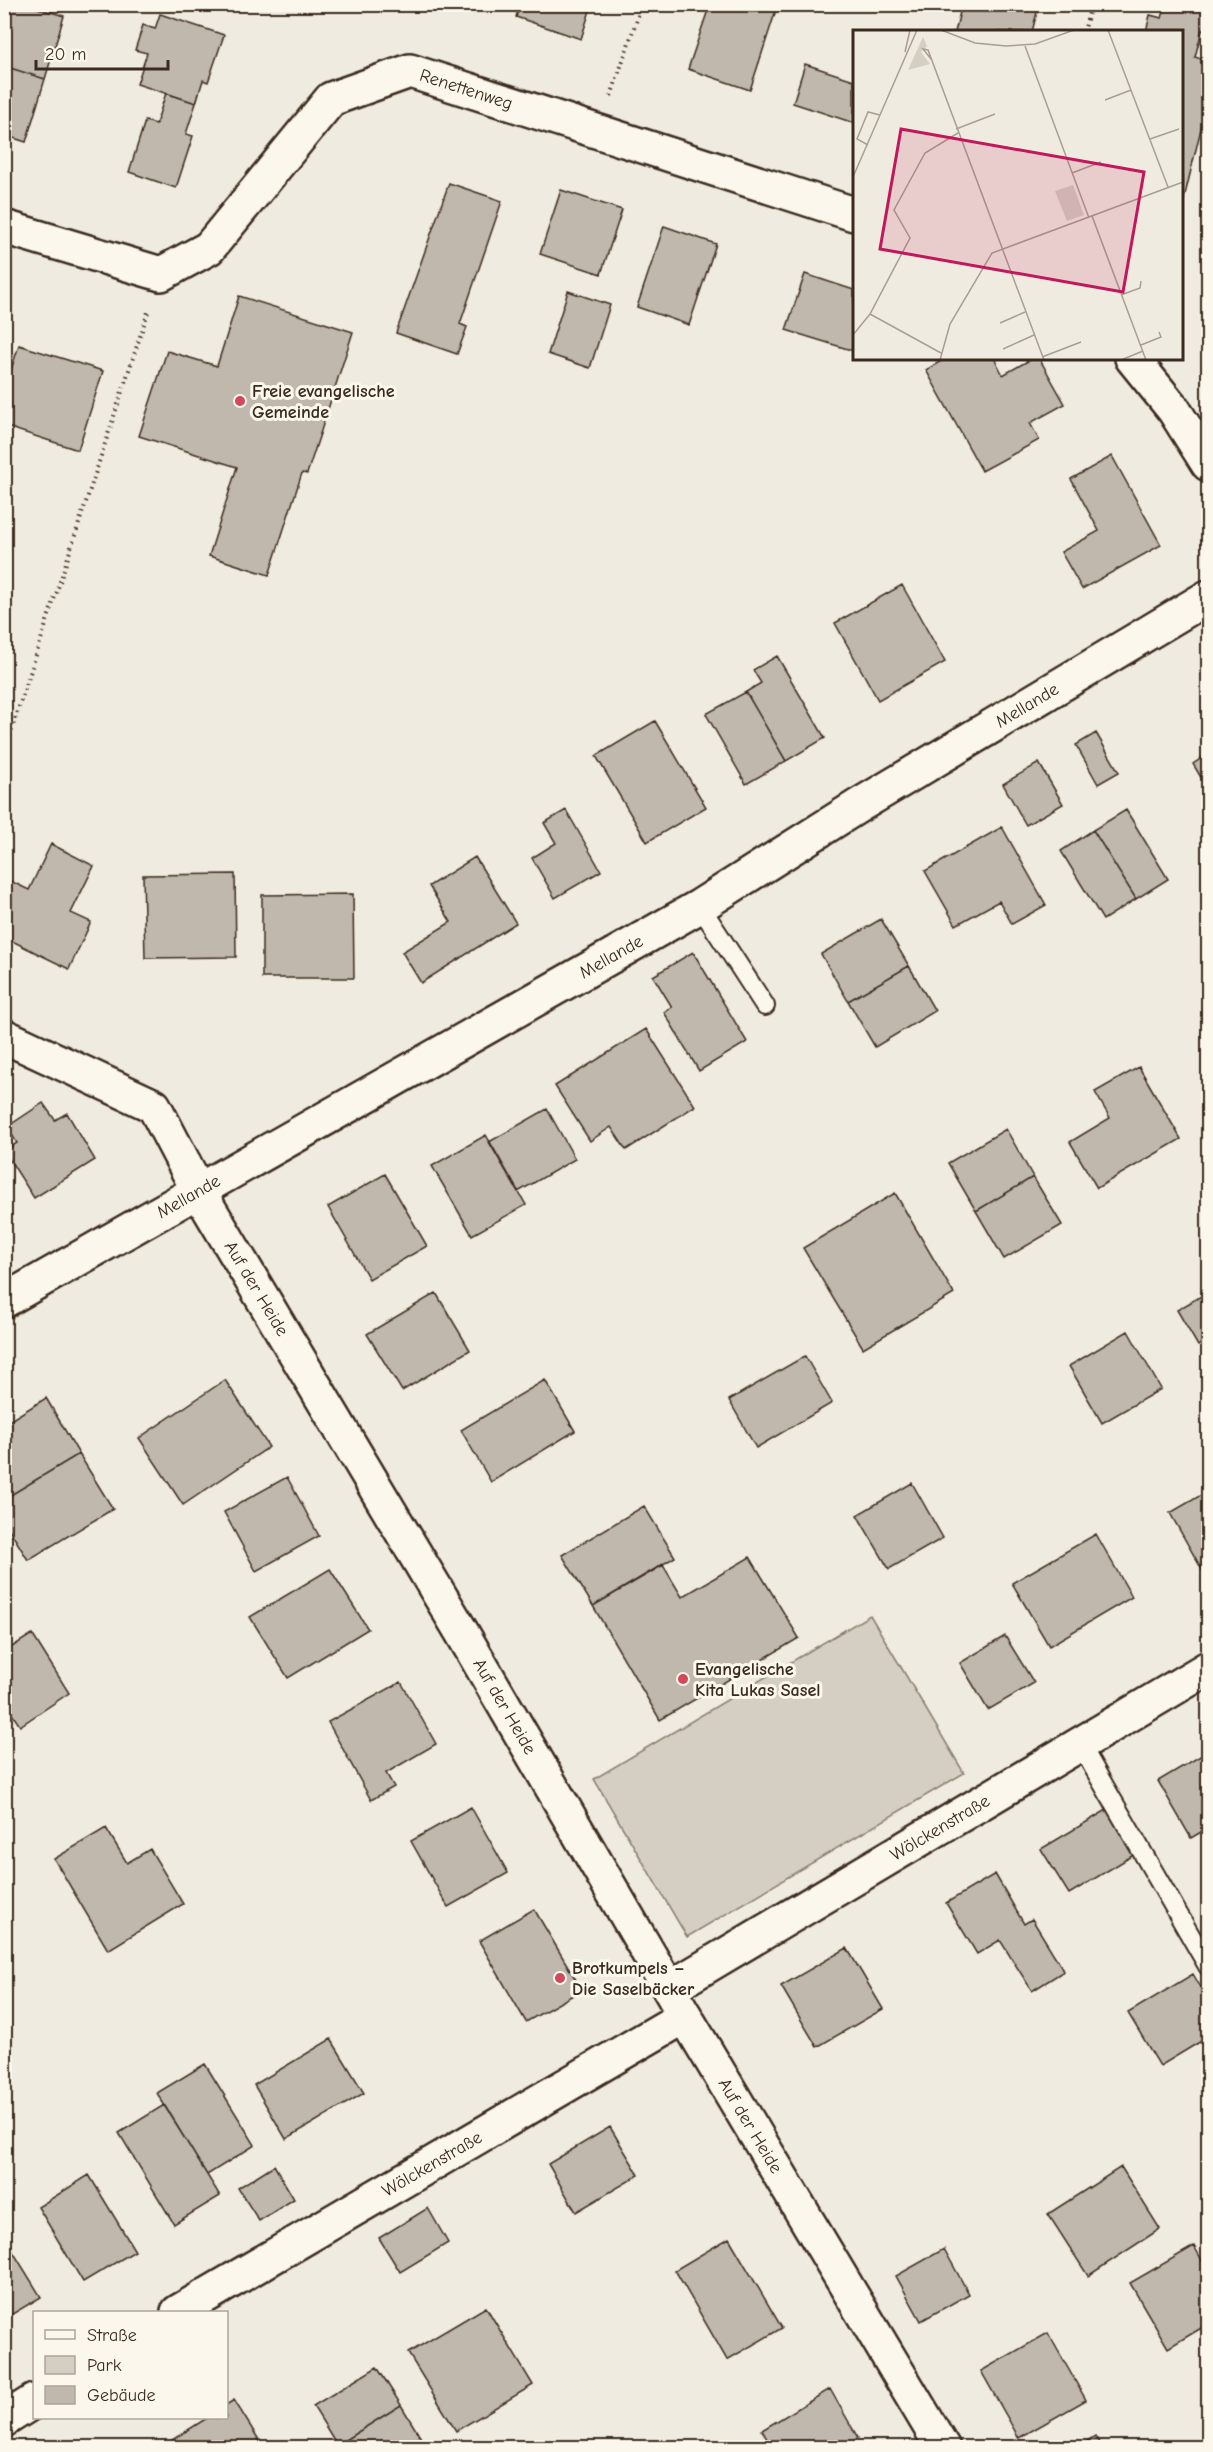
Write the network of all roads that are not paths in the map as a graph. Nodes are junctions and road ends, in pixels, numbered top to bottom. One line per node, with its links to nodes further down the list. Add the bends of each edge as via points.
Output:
1 (853, 213): 2 (street, Renettenweg, via 410,71 331,99 209,248 160,274)
2 (4, 227)
3 (1134, 360): 4 (street, via 1174,410)
4 (1209, 464)
5 (1209, 597): 6 (street, Mellande, via 858,806)
6 (700, 906): 7 (lane); 9 (street, Mellande)
7 (765, 1006)
8 (4, 1036): 9 (street, Auf der Heide, via 154,1106)
9 (198, 1190): 10 (street, Mellande); 14 (street, Auf der Heide)
10 (4, 1301)
11 (1209, 1668): 12 (street, Wölckenstraße)
12 (1080, 1744): 13 (lane); 14 (street, Wölckenstraße)
13 (1209, 1966)
14 (670, 1988): 15 (street, Auf der Heide)
15 (685, 2016): 16 (street, Wölckenstraße); 19 (street, Auf der Heide)
16 (181, 2311)
17 (33, 2402): 18 (street)
18 (4, 2420)
19 (943, 2448)

